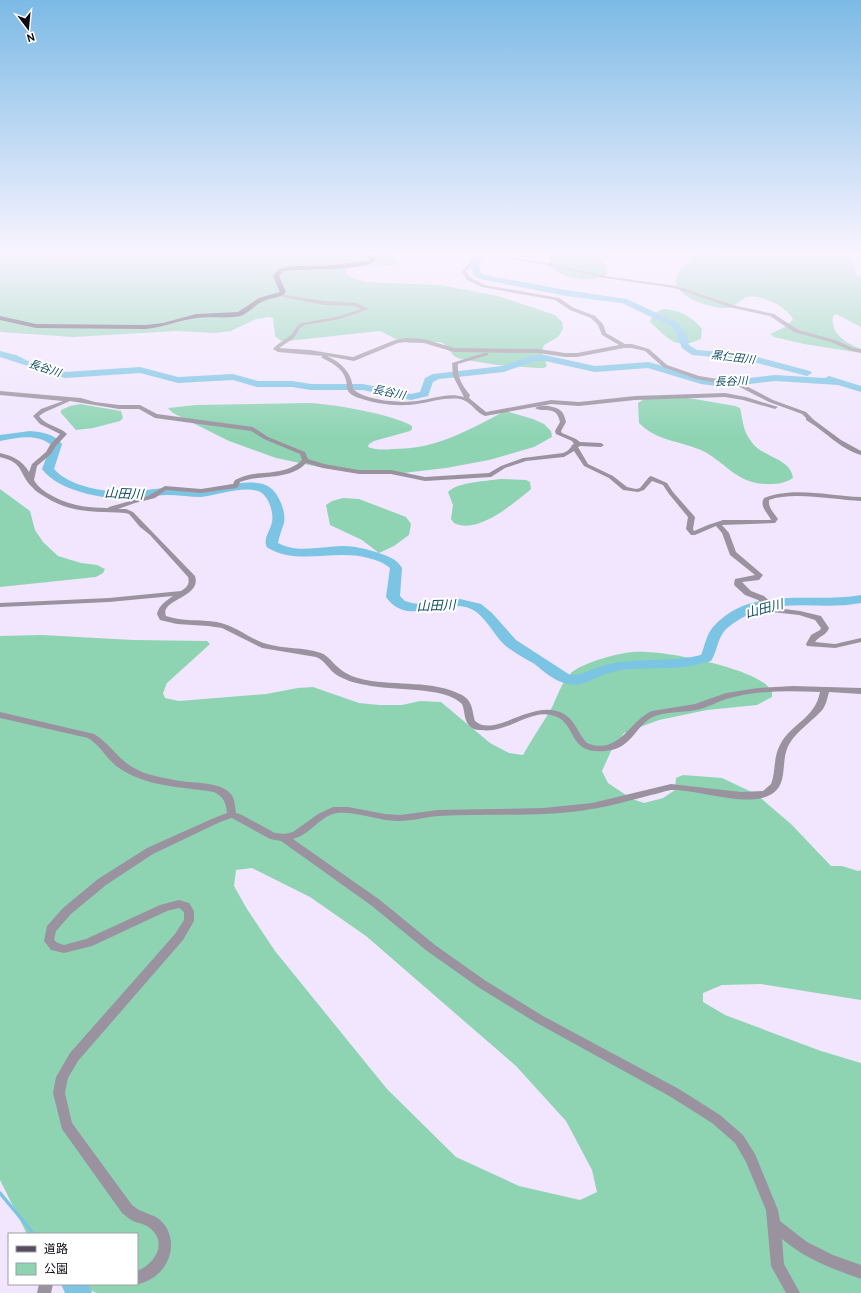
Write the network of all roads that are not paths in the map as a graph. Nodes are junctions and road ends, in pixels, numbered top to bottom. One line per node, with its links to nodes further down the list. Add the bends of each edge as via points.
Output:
1 (210, 315): 5 (main road, via 146,327 36,326)
2 (346, 315): 9 (street, via 303,324 276,349)
3 (589, 315): 6 (street, via 600,324 604,334)
4 (773, 315): 8 (street, via 796,331)
5 (0, 318)
6 (624, 346): 7 (street, via 571,355); 16 (street, via 646,350 668,368 698,378 735,383 771,401 804,413)
7 (510, 351): 9 (street, via 454,350 424,341 407,340 397,341 354,359); 11 (street, via 485,354 455,363 455,373 460,388 467,395)
8 (861, 351)
9 (310, 352): 11 (street, via 341,366 352,393 358,396 410,403 447,397)
10 (0, 393): 12 (street)
11 (466, 398): 15 (street, via 476,404 483,414)
12 (68, 400): 21 (street, via 119,407 140,407 155,416 253,429 266,438 303,453); 22 (street, via 36,416 44,425 64,433 64,436 34,465)
13 (551, 402): 14 (street); 15 (street); 16 (street, via 579,404 635,398 725,395 785,409)
14 (530, 407): 15 (street); 17 (street, via 556,409 563,422 559,434 574,440)
15 (494, 413)
16 (812, 421): 19 (street, via 839,443)
17 (576, 445): 18 (street); 21 (street, via 570,452 525,459 491,475 425,479 391,472 359,472); 25 (street, via 586,465 630,491 642,489 651,478 663,482 692,517 689,529 693,534)
18 (601, 445)
19 (861, 453)
20 (0, 455): 22 (street, via 22,464)
21 (305, 460): 24 (street, via 281,473 247,477 237,481 236,486 202,491 165,488 149,499)
22 (31, 479): 24 (street, via 32,484 59,502)
23 (861, 499): 25 (street, via 775,495 765,502 775,519 773,522)
24 (92, 511): 26 (street, via 118,510 131,513 191,576 192,585)
25 (718, 524): 28 (street, via 725,532 733,554 759,575 756,578 738,581 738,584 779,612 800,613 818,618 824,631 814,637 810,644 835,646)
26 (184, 593): 27 (street, via 109,600); 29 (street, via 162,608 163,618 176,622 214,623 229,627 265,646 320,655 344,676 359,681 439,690 454,695 464,700 468,706 469,720 478,727 499,727 534,714 554,713 563,716 573,726 584,745 592,747 618,746 644,718 656,712 704,706 725,696 751,692)
27 (0, 605)
28 (861, 640)
29 (825, 690): 30 (street); 33 (street, via 820,707 784,746 778,762 778,782 768,793 745,796 671,787 592,806 543,811 438,813 400,818 333,810 296,835)
30 (861, 691)
31 (0, 715): 32 (street, via 91,736 100,740 122,766 137,774 225,792 230,799)
32 (232, 816): 33 (street, via 239,817 273,836); 36 (street, via 217,820 150,851 102,882 67,911 51,929 49,941 55,947 64,949 88,943 164,908 178,904 185,906 189,911 189,921 179,937 74,1056 62,1077 59,1093 66,1125 126,1209 154,1223 162,1233 165,1246 158,1267)
33 (284, 838): 34 (street, via 482,984 675,1093 716,1119 739,1139 751,1158 772,1210)
34 (773, 1224): 35 (street, via 802,1247); 37 (street, via 778,1266)
35 (861, 1272)
36 (138, 1278)
37 (792, 1293)

